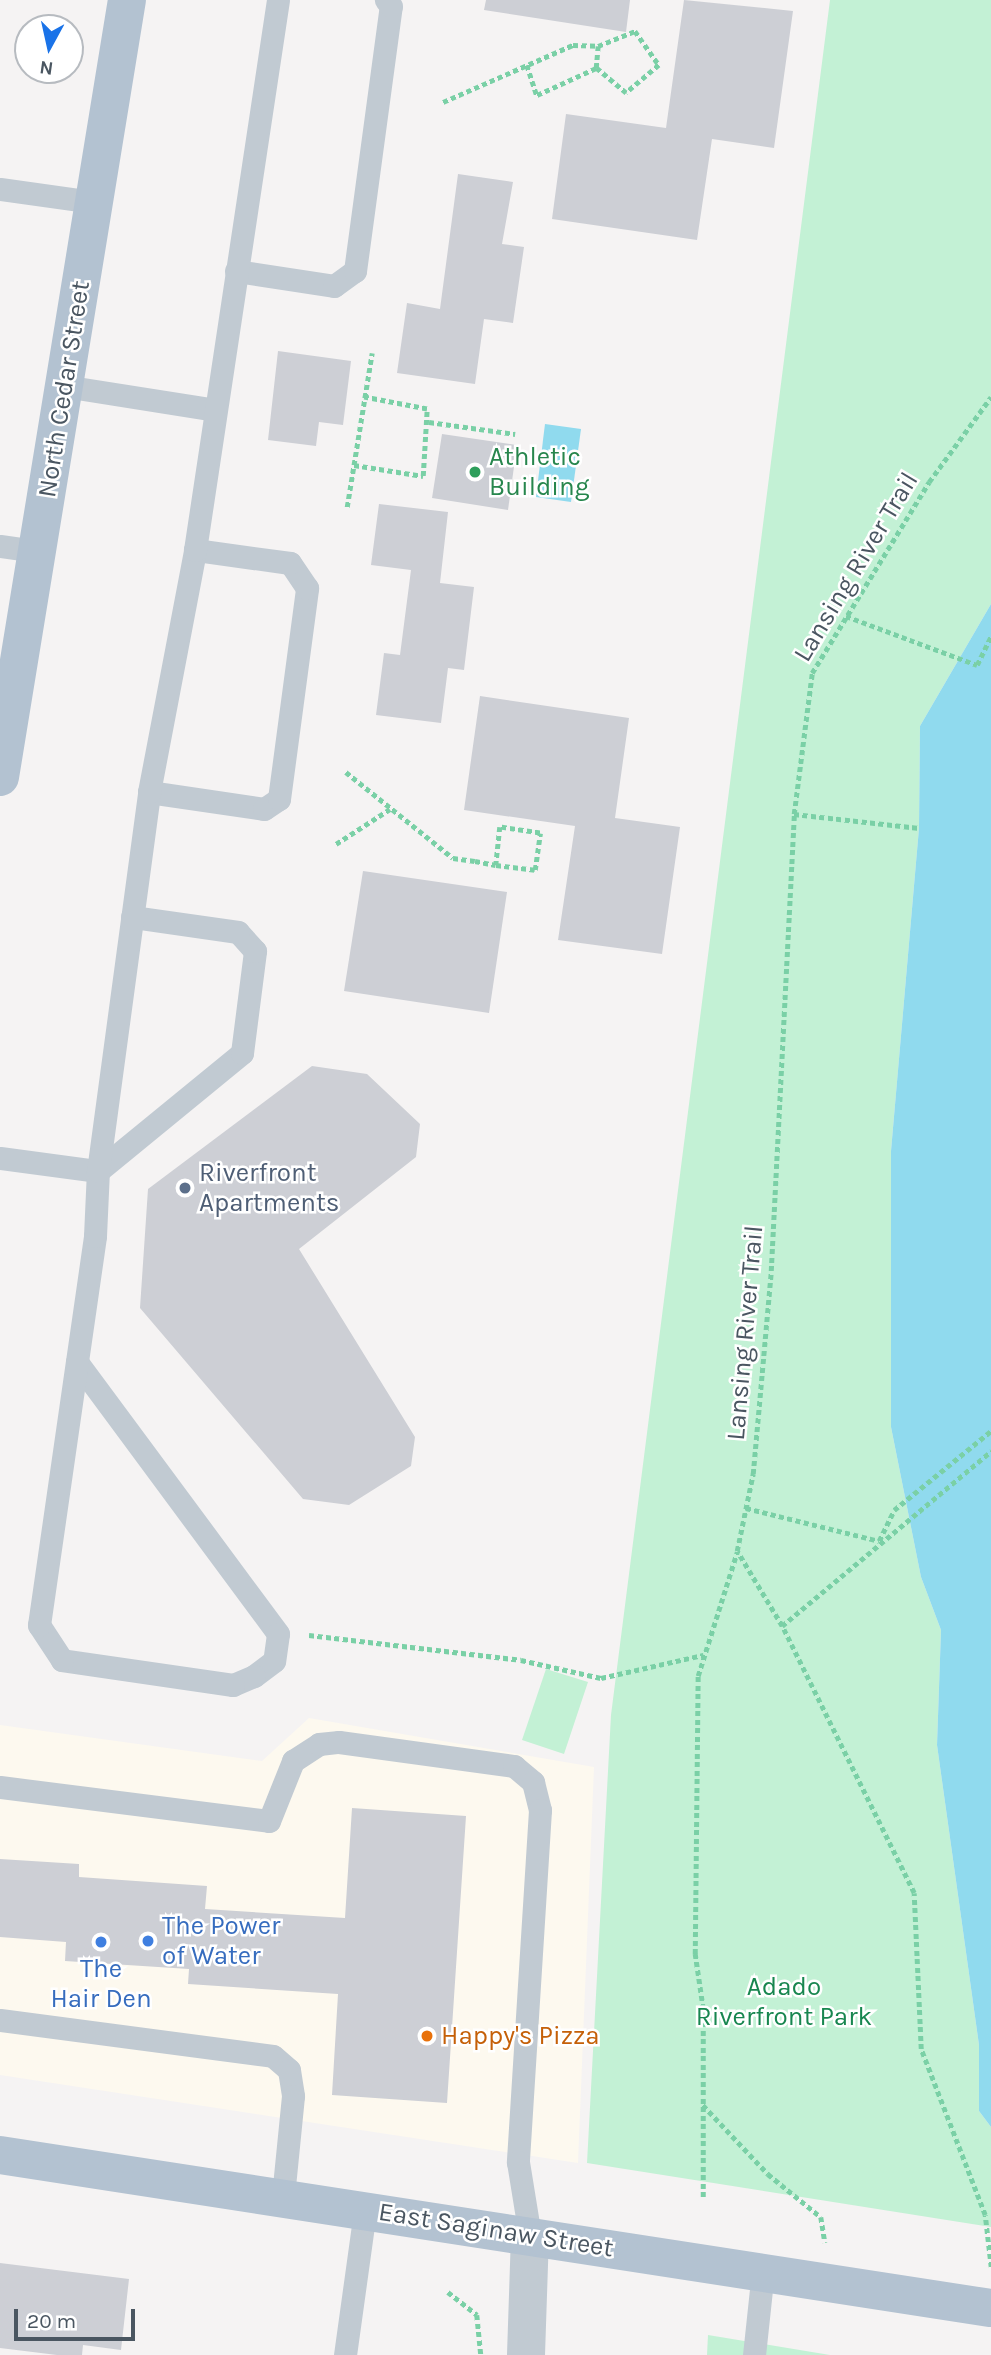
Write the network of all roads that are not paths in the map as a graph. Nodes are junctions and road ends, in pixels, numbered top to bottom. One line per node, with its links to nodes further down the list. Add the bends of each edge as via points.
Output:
1 (127, 0): 5 (main road, North Cedar Street)
2 (278, 0): 6 (lane)
3 (386, 0): 6 (lane, via 391,6 355,271 334,286)
4 (0, 189): 5 (lane)
5 (94, 202): 7 (main road, North Cedar Street)
6 (236, 271): 8 (lane)
7 (64, 386): 8 (lane); 11 (main road, North Cedar Street)
8 (215, 410): 10 (lane)
9 (0, 546): 11 (lane)
10 (195, 550): 14 (lane); 14 (lane, via 290,564 307,588 279,799 264,809)
11 (37, 551): 12 (main road, North Cedar Street)
12 (8, 676): 13 (main road, North Cedar Street)
13 (0, 777)
14 (149, 792): 15 (lane)
15 (132, 917): 17 (lane); 17 (lane, via 238,932 256,951 242,1053)
16 (0, 1158): 17 (lane)
17 (98, 1171): 18 (lane)
18 (77, 1362): 18 (lane, via 278,1634 274,1661 233,1685 62,1660 39,1625)
19 (0, 1787): 24 (lane, via 269,1821 293,1761 319,1744 339,1742 513,1766 533,1782 540,1810 518,2162)
20 (0, 2020): 22 (lane, via 273,2056 289,2070 293,2096)
21 (0, 2155): 22 (main road, East Saginaw Street)
22 (283, 2196): 23 (main road, East Saginaw Street)
23 (365, 2210): 24 (main road, East Saginaw Street); 27 (lane)
24 (530, 2236): 25 (main road, East Saginaw Street); 28 (street)
25 (763, 2271): 26 (main road, East Saginaw Street); 29 (lane)
26 (991, 2308)
27 (345, 2355)
28 (526, 2355)
29 (754, 2355)

